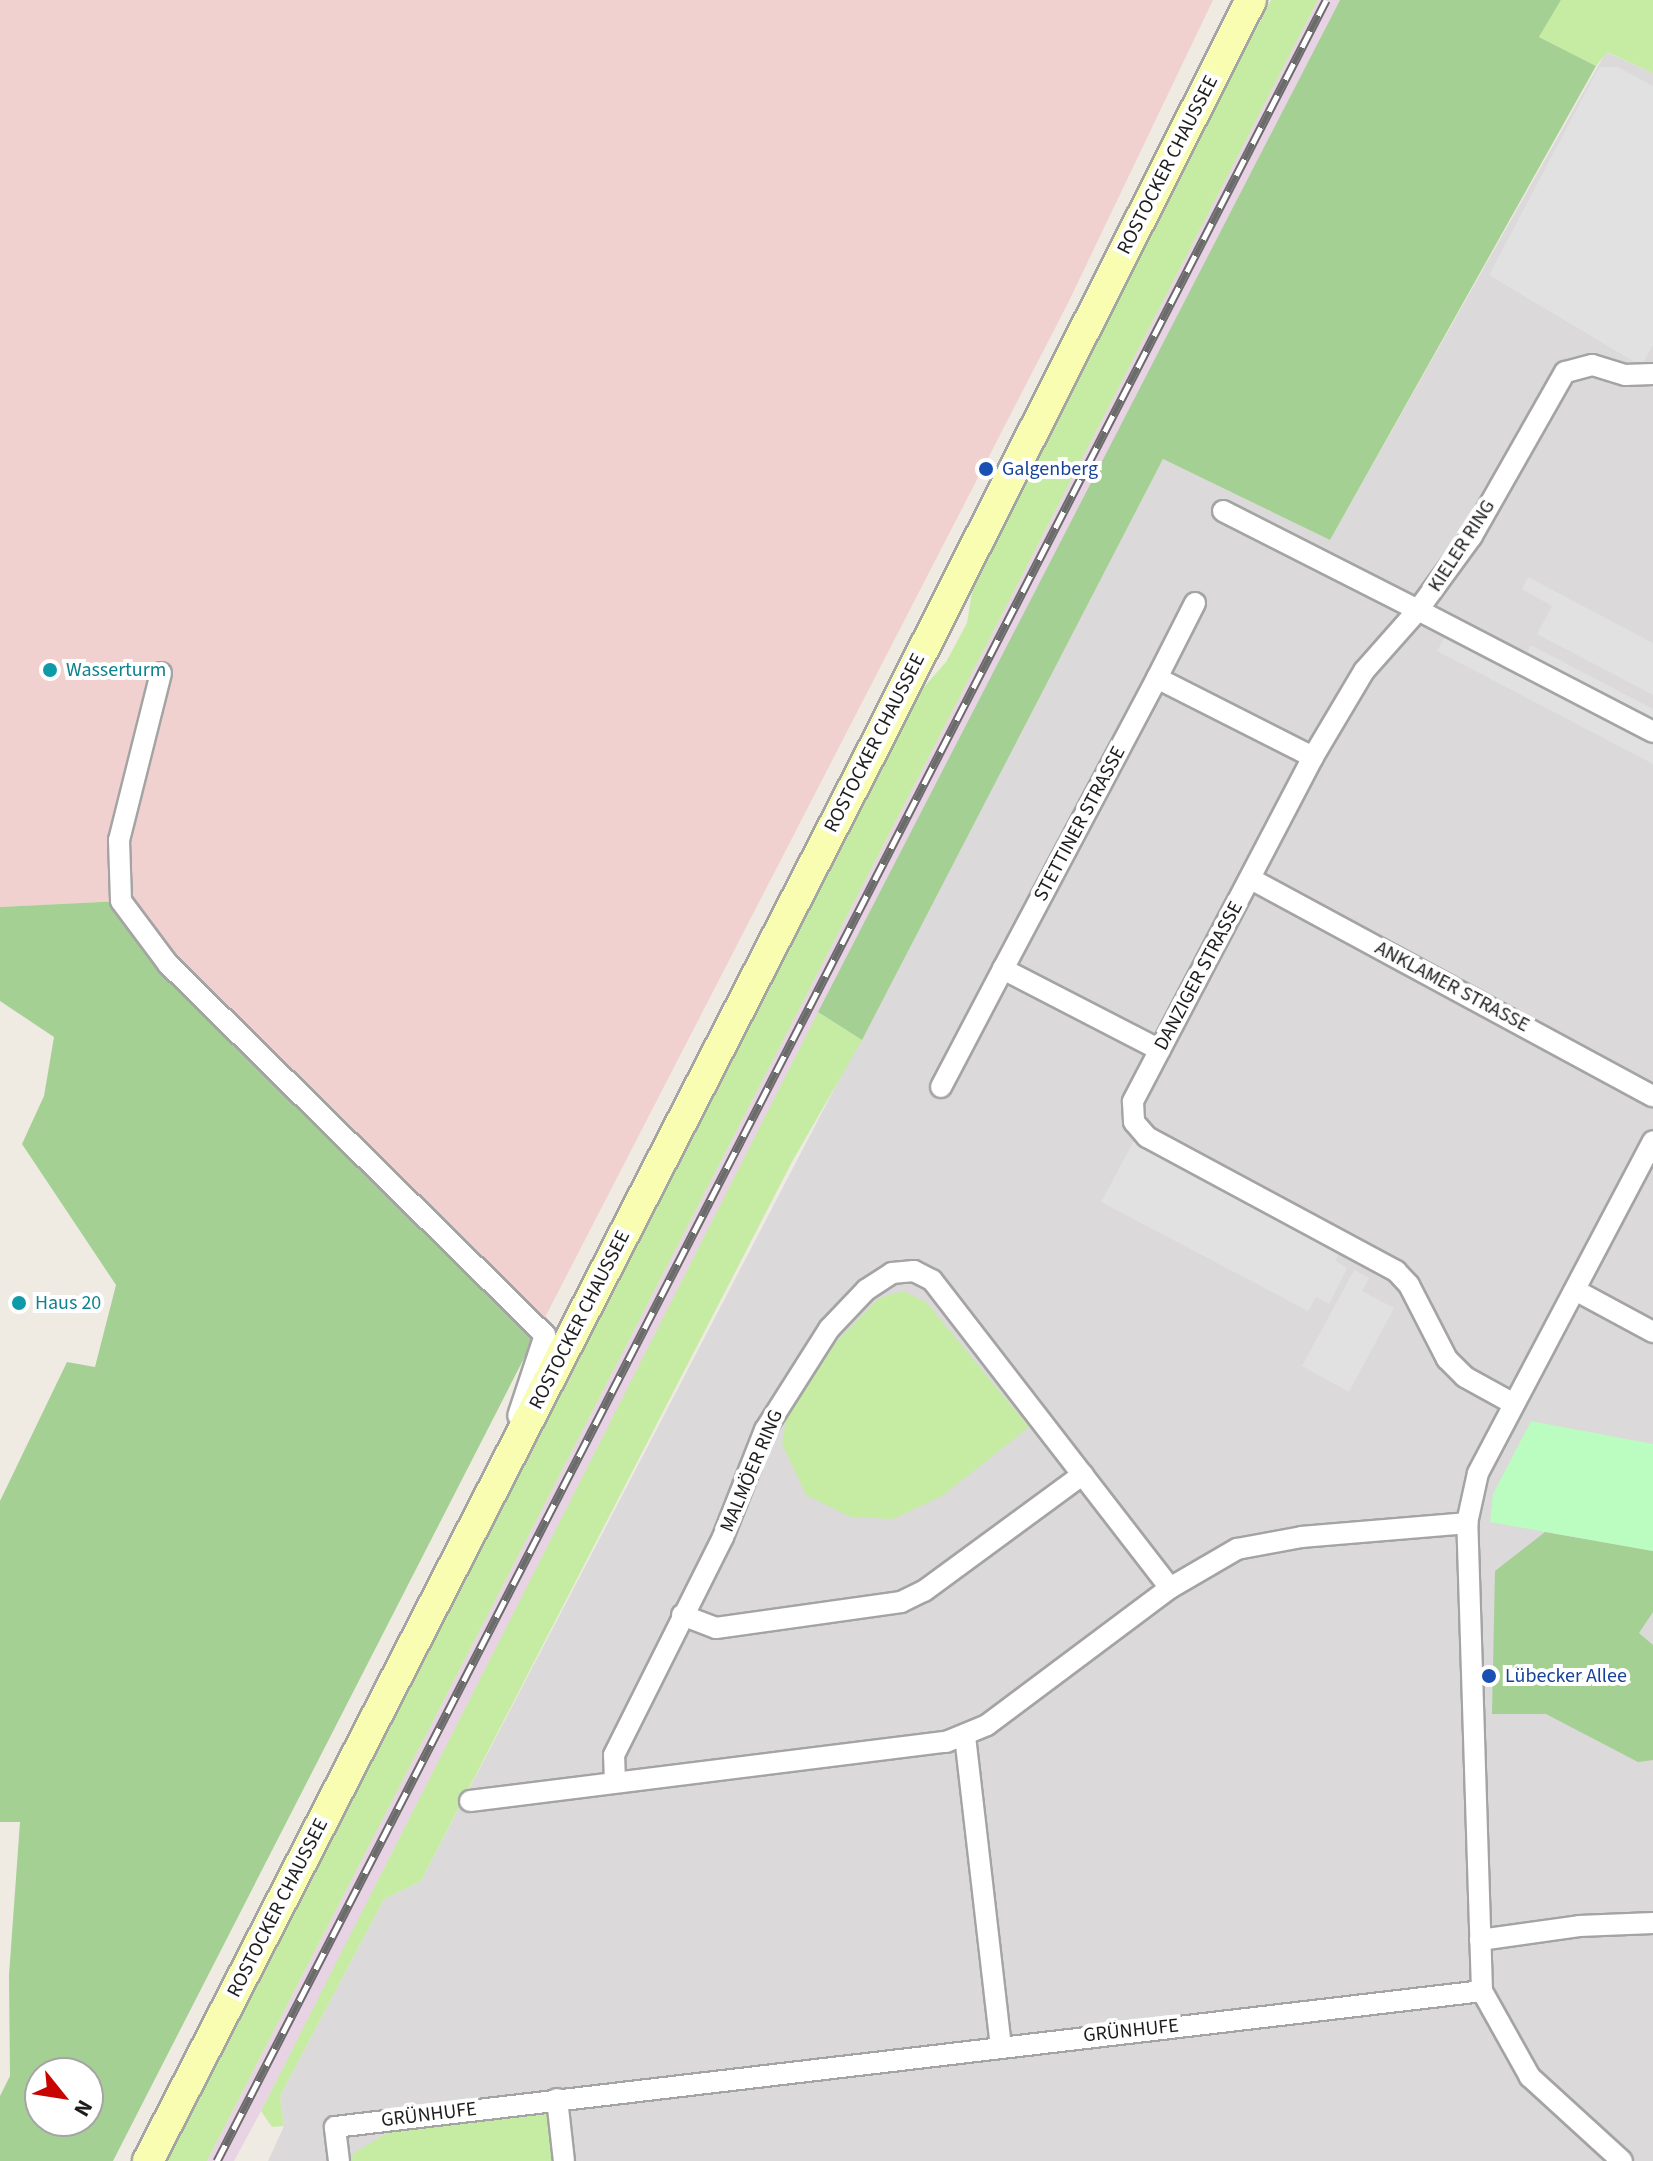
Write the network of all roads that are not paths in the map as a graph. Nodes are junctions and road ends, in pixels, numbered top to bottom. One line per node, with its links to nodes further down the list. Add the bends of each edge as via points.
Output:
1 (1251, 0): 20 (main road, ROSTOCKER CHAUSSEE)
2 (1653, 374): 5 (street, KIELER RING, via 1625,375 1592,365 1565,372 1472,536)
3 (1223, 511): 5 (street)
4 (1195, 603): 7 (street, STETTINER STRASSE)
5 (1418, 610): 8 (street, KIELER RING); 9 (street, DANZIGER STRASSE, via 1364,671)
6 (161, 673): 20 (street, ROSTOCKER CHAUSSEE, via 119,840 121,901 168,964 545,1335)
7 (1157, 678): 9 (street); 11 (street, STETTINER STRASSE)
8 (1653, 732)
9 (1313, 757): 10 (street, DANZIGER STRASSE)
10 (1251, 879): 12 (street, DANZIGER STRASSE); 14 (street, ANKLAMER STRASSE)
11 (1003, 969): 12 (street); 13 (street, STETTINER STRASSE)
12 (1160, 1050): 18 (street, DANZIGER STRASSE, via 1133,1102 1134,1122 1147,1137 1396,1271 1409,1285 1447,1359 1465,1377)
13 (941, 1087)
14 (1653, 1096)
15 (1653, 1141): 16 (street)
16 (1575, 1290): 17 (street); 18 (street)
17 (1653, 1332)
18 (1514, 1404): 21 (street, via 1470,1493)
19 (1083, 1474): 22 (street, MALMÖER RING); 23 (street, via 924,1591 901,1602 716,1628); 23 (street, MALMÖER RING, via 932,1280 914,1271 892,1273 866,1290 829,1329 796,1375 765,1430 723,1537)
20 (495, 1484): 32 (main road, ROSTOCKER CHAUSSEE)
21 (1467, 1523): 22 (street, via 1260,1542 1209,1563); 28 (street)
22 (1170, 1588): 24 (street)
23 (682, 1615): 25 (street, MALMÖER RING, via 614,1755)
24 (965, 1736): 25 (street); 30 (street)
25 (615, 1782): 26 (street)
26 (470, 1801)
27 (1653, 1923): 28 (street, via 1579,1926)
28 (1480, 1940): 29 (street)
29 (1482, 1991): 30 (street, GRÜNHUFE); 35 (street, via 1506,2043 1530,2077)
30 (1001, 2046): 31 (street, GRÜNHUFE)
31 (557, 2099): 33 (street, GRÜNHUFE, via 335,2127); 34 (street)
32 (148, 2161)
33 (339, 2161)
34 (564, 2161)
35 (1622, 2161)

